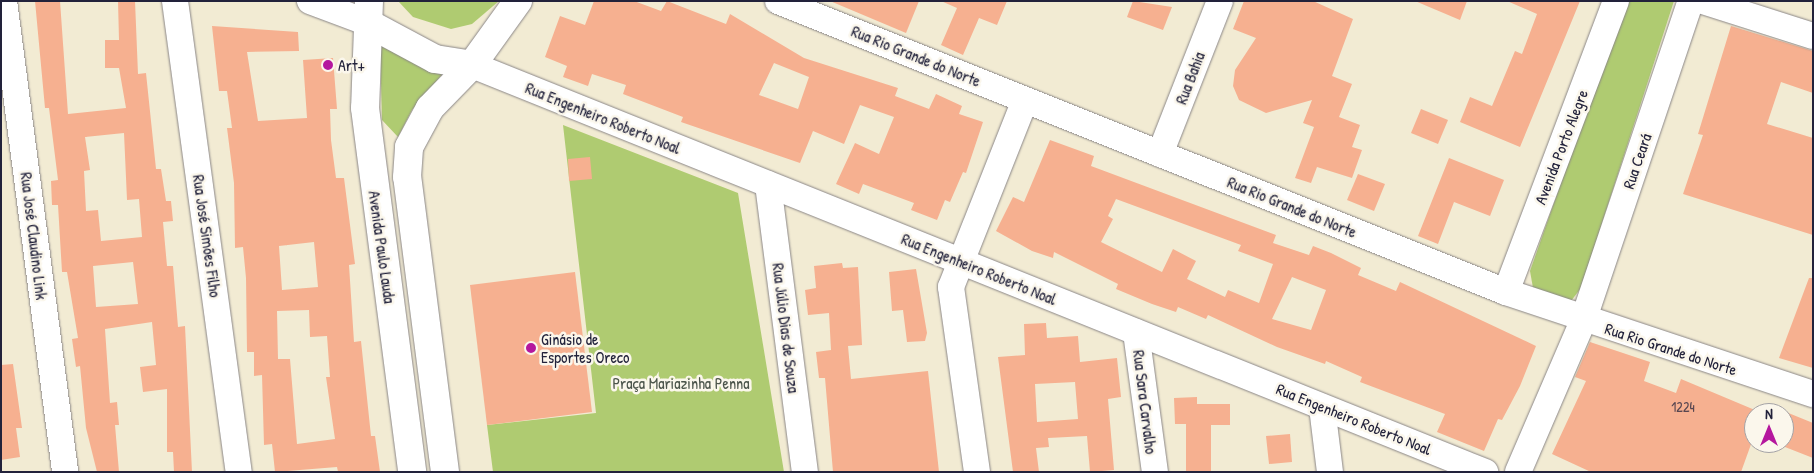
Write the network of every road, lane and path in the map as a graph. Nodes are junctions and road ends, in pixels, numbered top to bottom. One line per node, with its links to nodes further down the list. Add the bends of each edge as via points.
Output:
1 (4, 1): 23 (street, Rua José Claudino Link)
2 (175, 1): 24 (street, Rua José Simões Filho)
3 (310, 1): 11 (street)
4 (518, 1): 13 (main road, Avenida Paulo Lauda)
5 (778, 1): 10 (street, Rua Rio Grande do Norte)
6 (1220, 1): 15 (street, Rua Bahia)
7 (1616, 1): 18 (street, Avenida Porto Alegre)
8 (1691, 1): 19 (street, Rua Ceará)
9 (1703, 1): 12 (street)
10 (820, 9): 14 (street, Rua Rio Grande do Norte)
11 (367, 12): 13 (main road, via 436,59); 25 (main road, Avenida Paulo Lauda, via 365,108)
12 (1813, 36)
13 (472, 65): 16 (street, Rua Engenheiro Roberto Noal); 26 (main road, Avenida Paulo Lauda, via 420,122 409,147 406,177)
14 (1025, 100): 15 (street, Rua Rio Grande do Norte); 17 (street)
15 (1160, 154): 18 (street, Rua Rio Grande do Norte)
16 (768, 184): 17 (street, Rua Engenheiro Roberto Noal); 27 (street, Rua Júlio Dias de Souza)
17 (961, 262): 20 (street, Rua Engenheiro Roberto Noal); 28 (street, via 951,286)
18 (1506, 292): 19 (street, Rua Rio Grande do Norte)
19 (1583, 321): 21 (street, Rua Rio Grande do Norte); 32 (street, Rua Ceará)
20 (1136, 332): 22 (street, Rua Engenheiro Roberto Noal); 29 (street, Rua Sara Carvalho)
21 (1813, 394)
22 (1322, 406): 30 (street); 31 (street, Rua Engenheiro Roberto Noal)
23 (65, 472)
24 (239, 472)
25 (412, 472)
26 (445, 472)
27 (805, 472)
28 (977, 472)
29 (1154, 472)
30 (1330, 472)
31 (1484, 472)
32 (1518, 472)

